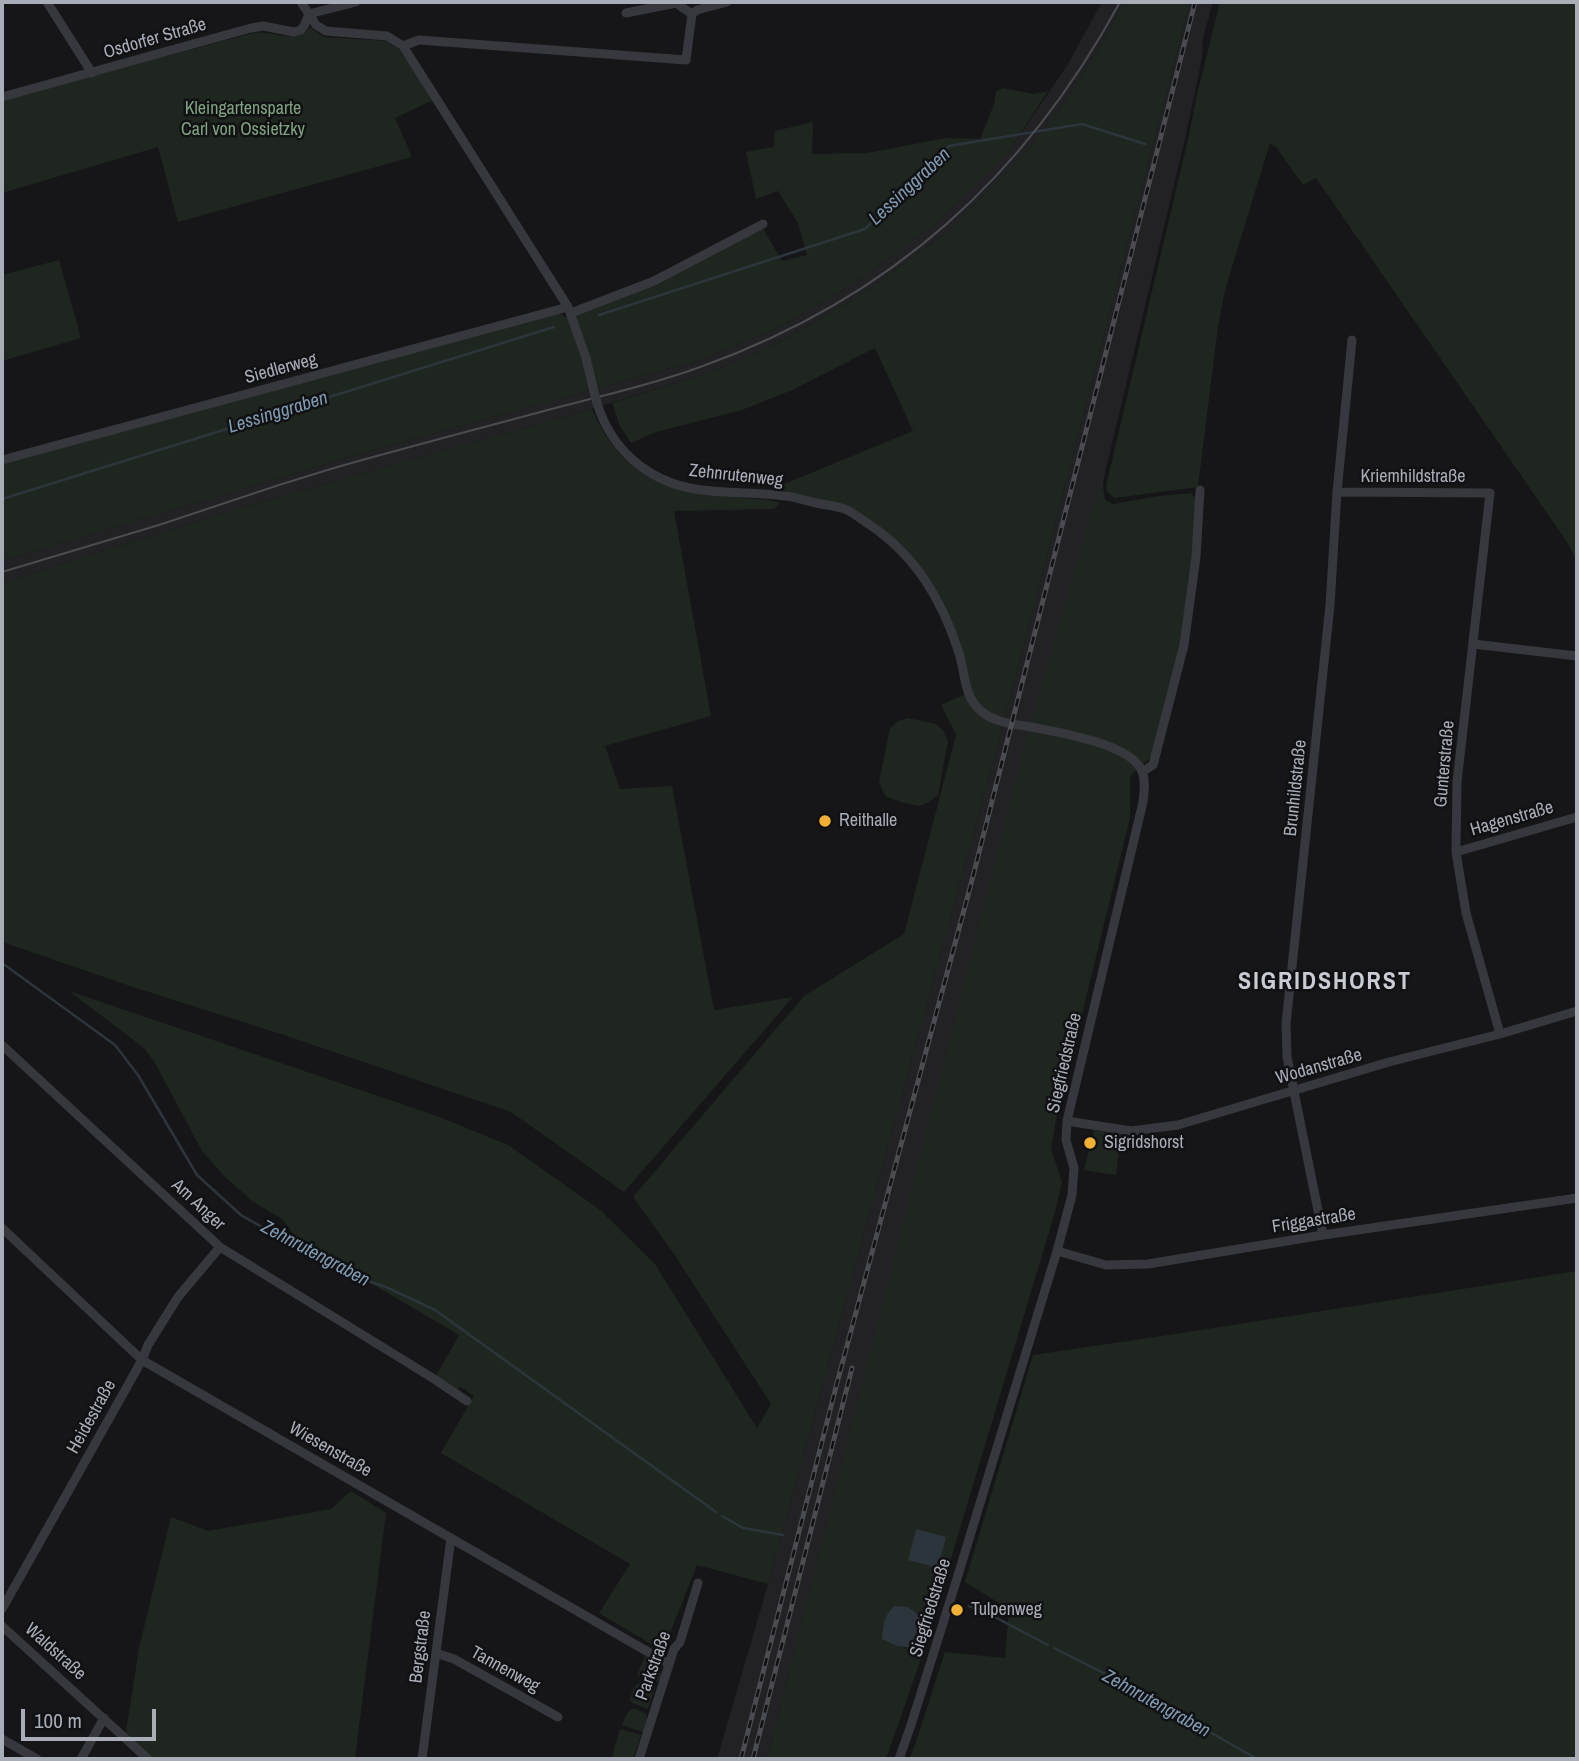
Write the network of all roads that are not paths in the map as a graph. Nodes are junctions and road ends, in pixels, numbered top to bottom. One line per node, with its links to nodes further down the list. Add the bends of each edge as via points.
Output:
1 (47, 2): 9 (street)
2 (301, 2): 7 (street)
3 (356, 2): 7 (street)
4 (727, 2): 6 (street)
5 (626, 13): 6 (street, via 676,2)
6 (692, 13): 8 (street, via 686,60 419,40)
7 (309, 15): 8 (street, via 326,31 387,36); 9 (street, Osdorfer Straße, via 301,30 251,28)
8 (403, 46): 12 (street, Zehnrutenweg)
9 (92, 73): 10 (street, Osdorfer Straße)
10 (2, 97)
11 (763, 224): 12 (street, Siedlerweg, via 654,281)
12 (569, 310): 14 (street, Siedlerweg); 20 (street, Zehnrutenweg, bridge, via 605,424 634,462 664,480 697,489 785,496 847,510 886,536 919,569 942,608 960,654 968,693 979,711 1004,722 1117,749 1130,756)
13 (1352, 340): 16 (street, Brunhildstraße)
14 (2, 460)
15 (1200, 490): 20 (street, via 1184,645 1153,765)
16 (1337, 492): 17 (street, Kriemhildstraße); 26 (street, Brunhildstraße, via 1329,619 1286,1024)
17 (1490, 493): 18 (street, Gunterstraße)
18 (1473, 644): 19 (street); 22 (street, Gunterstraße, via 1457,782)
19 (1577, 656)
20 (1142, 772): 27 (street, Siegfriedstraße, via 1143,802)
21 (1577, 817): 22 (street, Hagenstraße)
22 (1456, 852): 24 (street, Gunterstraße, via 1466,913)
23 (1577, 1011): 24 (street, Wodanstraße)
24 (1500, 1034): 26 (street, Wodanstraße)
25 (2, 1045): 31 (street, Am Anger)
26 (1293, 1091): 27 (street, Wodanstraße, via 1178,1125 1130,1131); 30 (street, Brunhildstraße)
27 (1066, 1121): 32 (street, Siegfriedstraße, via 1074,1167 1072,1195)
28 (1577, 1198): 30 (street, Friggastraße)
29 (2, 1228): 33 (street, Wiesenstraße)
30 (1323, 1235): 32 (street, Friggastraße, via 1148,1264 1106,1265)
31 (220, 1247): 33 (street, Heidestraße, via 178,1297); 34 (street, Am Anger)
32 (1057, 1251): 49 (street, Siegfriedstraße)
33 (142, 1360): 35 (street, Wiesenstraße); 37 (street, Heidestraße)
34 (467, 1401)
35 (451, 1538): 39 (street, Bergstraße); 40 (street, Wiesenstraße)
36 (698, 1583): 40 (street, Parkstraße)
37 (2, 1609)
38 (2, 1626): 42 (street, Waldstraße)
39 (436, 1653): 41 (street, Tannenweg); 44 (street, Bergstraße)
40 (669, 1664): 48 (street, Parkstraße)
41 (558, 1717)
42 (104, 1718): 46 (street); 47 (street, Waldstraße)
43 (2, 1739): 45 (street)
44 (425, 1758)
45 (37, 1759)
46 (81, 1759)
47 (148, 1759)
48 (639, 1759)
49 (899, 1759)

